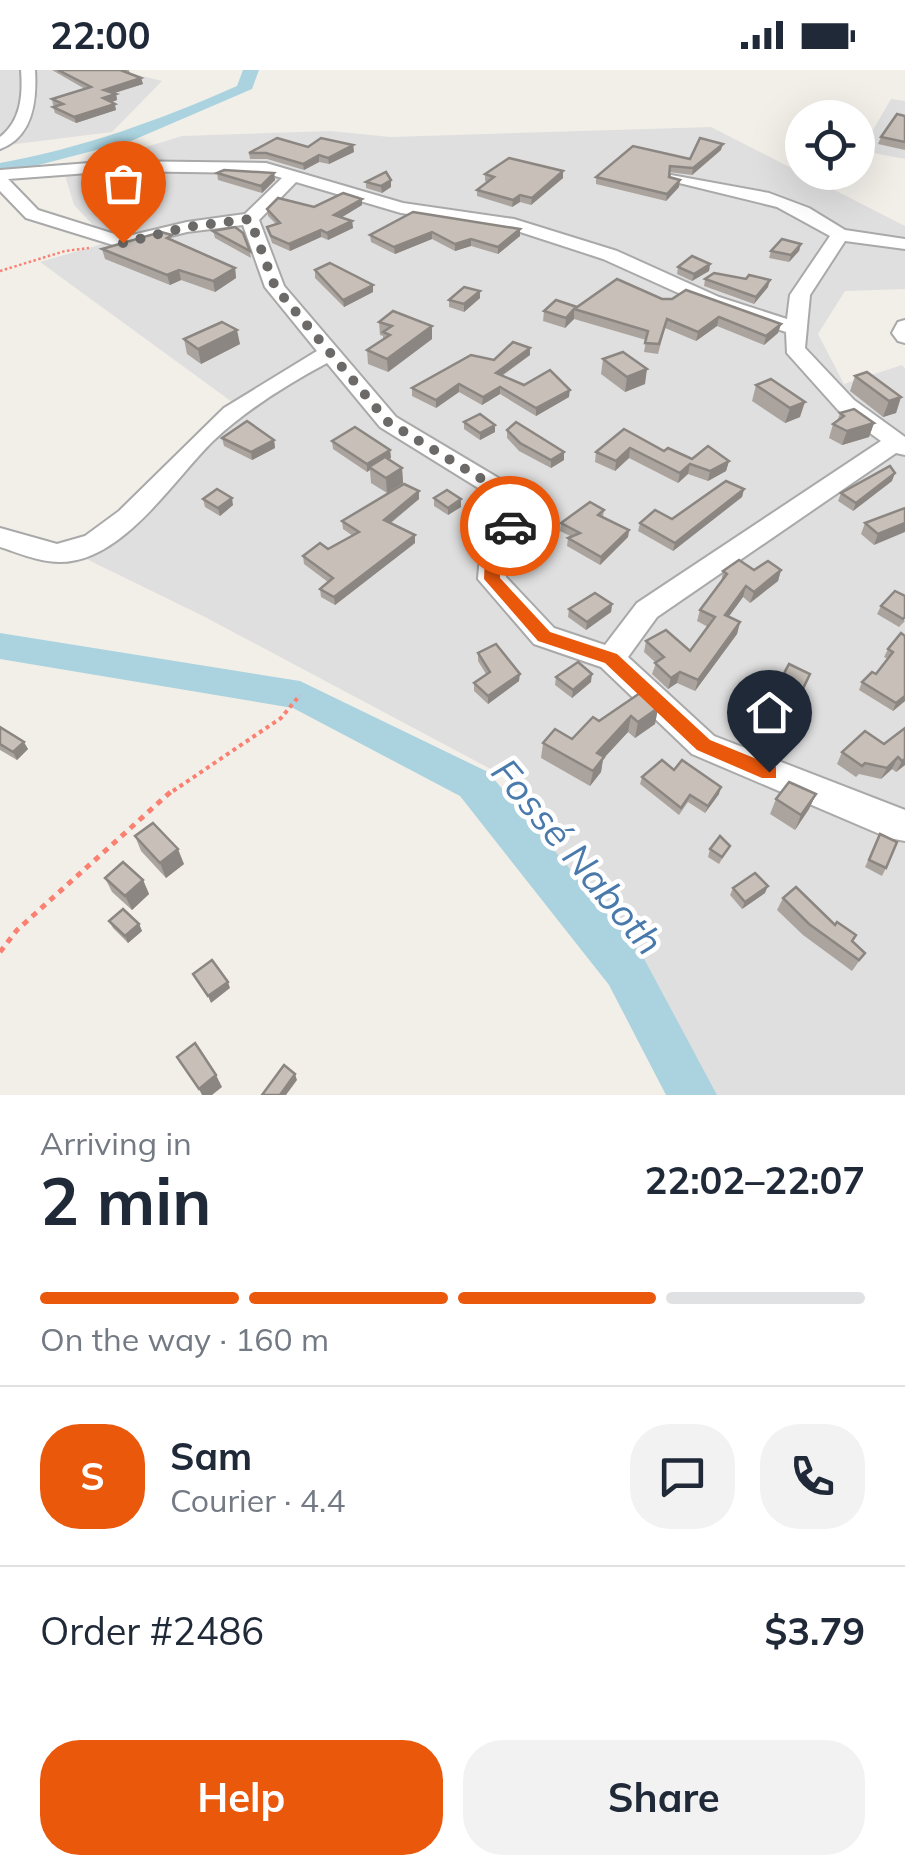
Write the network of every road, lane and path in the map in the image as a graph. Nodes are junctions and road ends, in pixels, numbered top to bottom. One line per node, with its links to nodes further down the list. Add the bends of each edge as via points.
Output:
1 (28, 70): 2 (street, via 21,128)
2 (0, 144)
3 (294, 175): 4 (street, via 238,166 134,166); 6 (street); 12 (street, via 402,208 514,224 610,254 712,301)
4 (0, 178): 8 (street, via 32,214)
5 (677, 178): 7 (street, via 813,213)
6 (250, 219): 8 (street); 14 (street, via 275,287)
7 (840, 235): 9 (street); 12 (street, via 800,295)
8 (123, 243): 10 (path, via 65,250)
9 (905, 244)
10 (0, 271)
11 (905, 326): 13 (street)
12 (796, 329): 15 (street, via 794,349 846,405)
13 (905, 337)
14 (330, 353): 16 (street, via 262,388 116,528 72,552 46,552); 17 (street, via 388,422 523,504 493,554 492,579 544,636)
15 (901, 445): 17 (street, via 647,610)
16 (0, 537)
17 (611, 658): 19 (street, via 704,745)
18 (300, 695): 20 (path, via 281,718 177,788)
19 (905, 824)
20 (0, 952)

